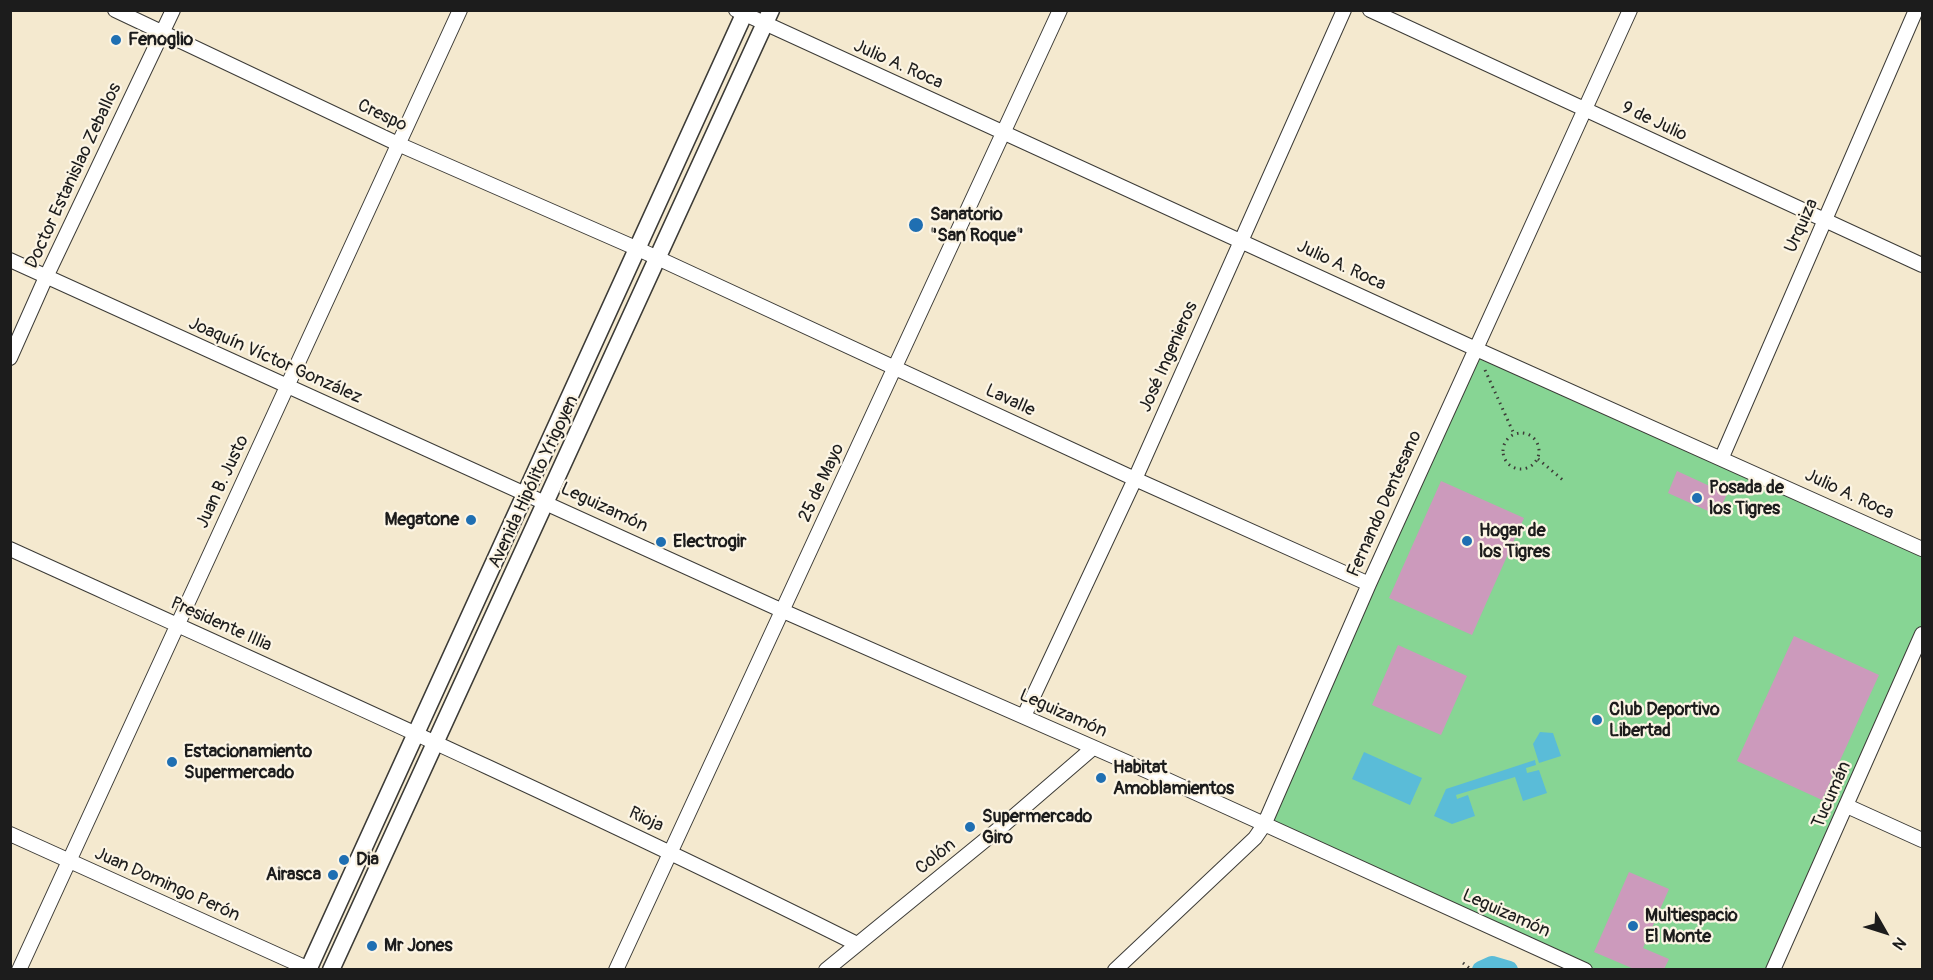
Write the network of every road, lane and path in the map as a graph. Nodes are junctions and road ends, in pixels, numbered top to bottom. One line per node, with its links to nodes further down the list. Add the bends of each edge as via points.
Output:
1 (114, 10): 11 (street, Crespo)
2 (173, 10): 11 (street, Doctor Estanislao Zeballos)
3 (460, 10): 14 (street, Juan B. Justo)
4 (1060, 10): 13 (street, 25 de Mayo)
5 (1344, 10): 16 (street, José Ingenieros)
6 (1370, 10): 12 (street, 9 de Julio)
7 (1630, 10): 12 (street, Fernando Dentesano)
8 (1916, 10): 15 (street, Urquiza)
9 (742, 12): 10 (street, Julio A. Roca); 17 (street, Avenida Hipólito Yrigoyen)
10 (768, 17): 13 (street, Julio A. Roca); 18 (street, Avenida Hipólito Yrigoyen)
11 (163, 33): 14 (street, Crespo); 21 (street, Doctor Estanislao Zeballos)
12 (1585, 110): 15 (street, 9 de Julio); 22 (street, Fernando Dentesano)
13 (1004, 132): 16 (street, Julio A. Roca); 24 (street, 25 de Mayo)
14 (398, 144): 17 (street, Crespo); 25 (street, Juan B. Justo)
15 (1824, 220): 20 (street, 9 de Julio); 27 (street, Urquiza)
16 (1241, 240): 22 (street, Julio A. Roca); 29 (street, José Ingenieros)
17 (638, 249): 18 (street, Lavalle); 31 (street, Avenida Hipólito Yrigoyen)
18 (658, 258): 24 (street, Lavalle); 32 (street, Avenida Hipólito Yrigoyen)
19 (10, 260): 21 (street, Joaquín Víctor González)
20 (1923, 265)
21 (46, 277): 23 (street, Doctor Estanislao Zeballos); 25 (street, Joaquín Víctor González)
22 (1476, 349): 26 (path); 27 (street, Julio A. Roca); 35 (street, Fernando Dentesano)
23 (10, 358)
24 (895, 367): 29 (street, Lavalle); 36 (street, 25 de Mayo)
25 (288, 386): 31 (street, Joaquín Víctor González); 37 (street, Juan B. Justo)
26 (1514, 434): 28 (path, via 1522,432 1537,442); 28 (path, via 1502,447 1507,464 1523,470)
27 (1722, 457): 34 (street, Julio A. Roca)
28 (1538, 459): 30 (path)
29 (1134, 479): 35 (street, Lavalle); 39 (street, José Ingenieros)
30 (1564, 481)
31 (526, 494): 32 (street, Leguizamón); 40 (street, Avenida Hipólito Yrigoyen)
32 (546, 502): 36 (street, Leguizamón); 41 (street, Avenida Hipólito Yrigoyen)
33 (10, 549): 37 (street, Presidente Illia)
34 (1923, 549)
35 (1369, 584): 44 (street, Fernando Dentesano)
36 (783, 611): 39 (street, Leguizamón); 47 (street, 25 de Mayo)
37 (177, 625): 40 (street, Presidente Illia); 48 (street, Juan B. Justo)
38 (1923, 634): 43 (street, Tucumán)
39 (1024, 716): 42 (street, Leguizamón)
40 (417, 732): 41 (street, Rioja); 53 (street, Avenida Hipólito Yrigoyen)
41 (436, 741): 47 (street, Rioja); 54 (street, Avenida Hipólito Yrigoyen)
42 (1093, 748): 44 (street, Leguizamón); 49 (street, Colón)
43 (1846, 806): 46 (street); 59 (street, Tucumán)
44 (1264, 825): 51 (street, Fernando Dentesano); 58 (street, Leguizamón)
45 (10, 834): 48 (street, Juan Domingo Perón)
46 (1923, 840)
47 (670, 851): 49 (street, Rioja); 55 (street, 25 de Mayo)
48 (70, 861): 52 (street, Juan B. Justo); 53 (street, Juan Domingo Perón)
49 (857, 944): 56 (street, Colón)
50 (1463, 963): 57 (path)
51 (1120, 968)
52 (19, 969)
53 (309, 969)
54 (331, 969)
55 (616, 969)
56 (826, 969)
57 (1472, 969)
58 (1585, 969)
59 (1773, 969)

